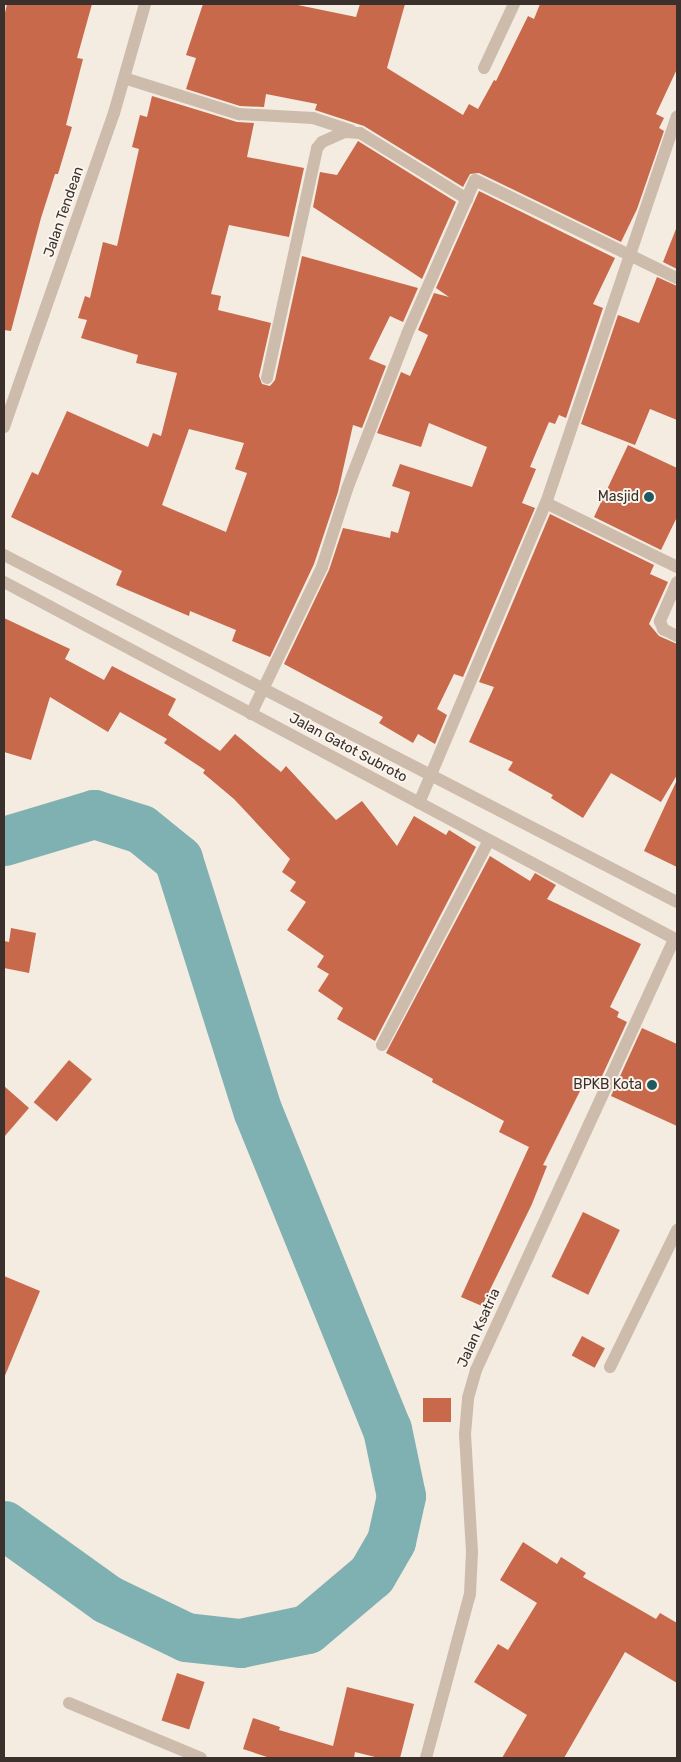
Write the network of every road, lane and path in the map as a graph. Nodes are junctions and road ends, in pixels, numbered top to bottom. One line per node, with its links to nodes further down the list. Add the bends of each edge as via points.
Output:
1 (145, 4): 4 (street, Jalan Tendean)
2 (514, 4): 3 (street)
3 (484, 68)
4 (124, 78): 6 (street, via 239,114 313,118); 11 (street, Jalan Tendean)
5 (677, 117): 8 (street)
6 (360, 133): 7 (street); 10 (street, via 330,136 318,148)
7 (466, 199): 8 (street, via 475,180); 18 (street, via 407,334 347,489 322,567)
8 (632, 257): 9 (street); 12 (street)
9 (677, 278)
10 (267, 378)
11 (4, 427)
12 (546, 502): 14 (street); 20 (street)
13 (4, 555): 18 (street, Jalan Gatot Subroto)
14 (677, 567)
15 (4, 582): 19 (street, Jalan Gatot Subroto)
16 (677, 582): 17 (street, via 660,620 664,629)
17 (677, 636)
18 (265, 687): 19 (street); 20 (street, Jalan Gatot Subroto)
19 (251, 714): 21 (street, Jalan Gatot Subroto)
20 (433, 777): 21 (street); 23 (street, Jalan Gatot Subroto)
21 (419, 803): 22 (street, Jalan Gatot Subroto)
22 (489, 840): 24 (street, Jalan Gatot Subroto); 25 (street)
23 (677, 902)
24 (676, 940): 30 (street, Jalan Ksatria, via 476,1370 468,1398 465,1434 472,1552 470,1594)
25 (382, 1045)
26 (677, 1230): 27 (street)
27 (610, 1367)
28 (69, 1703): 29 (street)
29 (201, 1758)
30 (426, 1758)

